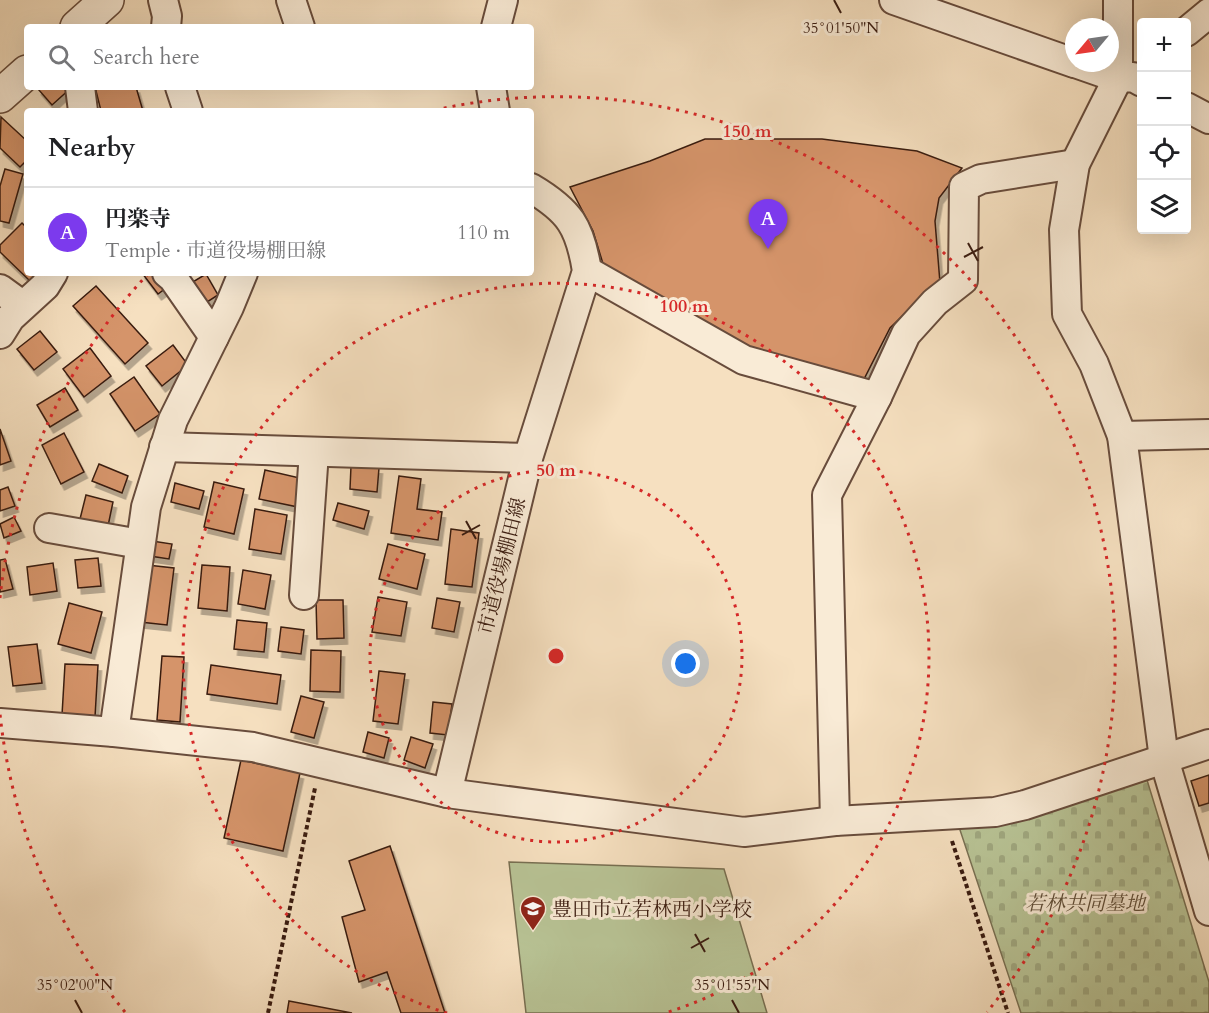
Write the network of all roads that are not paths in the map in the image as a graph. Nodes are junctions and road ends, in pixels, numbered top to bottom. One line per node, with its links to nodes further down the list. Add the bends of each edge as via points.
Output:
1 (107, 0): 8 (street)
2 (163, 0): 9 (street)
3 (291, 0): 10 (street)
4 (503, 0): 11 (street)
5 (894, 0): 13 (street)
6 (1118, 0): 16 (street)
7 (1209, 13): 12 (street)
8 (80, 24)
9 (166, 24)
10 (299, 24)
11 (497, 24)
12 (1191, 28)
13 (1065, 60)
14 (1113, 72): 16 (street)
15 (24, 75): 20 (street)
16 (1134, 77): 26 (street)
17 (80, 90): 21 (street)
18 (181, 90): 22 (street)
19 (492, 90): 23 (street)
20 (0, 96)
21 (83, 108)
22 (187, 108)
23 (494, 108)
24 (1191, 110): 25 (street)
25 (1209, 119)
26 (1075, 164): 35 (street, via 981,179 964,187 963,280 934,302 906,334); 37 (street, via 1064,230 1067,314 1094,364)
27 (534, 191): 28 (street, 市道役場棚田線, via 569,216 583,245)
28 (587, 271): 35 (street, via 744,360); 40 (street, 市道役場棚田線)
29 (51, 276): 32 (street, via 45,286)
30 (171, 276): 34 (street)
31 (242, 276): 34 (street)
32 (11, 297): 33 (street, via 10,318)
33 (0, 334)
34 (214, 337): 38 (street)
35 (878, 397): 49 (street, via 827,495)
36 (1209, 434): 37 (street)
37 (1122, 436): 47 (street)
38 (164, 447): 39 (street); 42 (street, via 146,507)
39 (314, 452): 40 (street); 43 (street)
40 (528, 458): 48 (street, 市道役場棚田線)
41 (49, 528): 42 (street)
42 (140, 544): 45 (street)
43 (304, 594)
44 (0, 723): 45 (street)
45 (114, 732): 48 (street, via 253,747)
46 (1209, 744): 47 (street)
47 (1164, 759): 49 (street, via 995,812); 50 (street)
48 (447, 793): 49 (street, via 744,832)
49 (835, 821)
50 (1209, 911)

